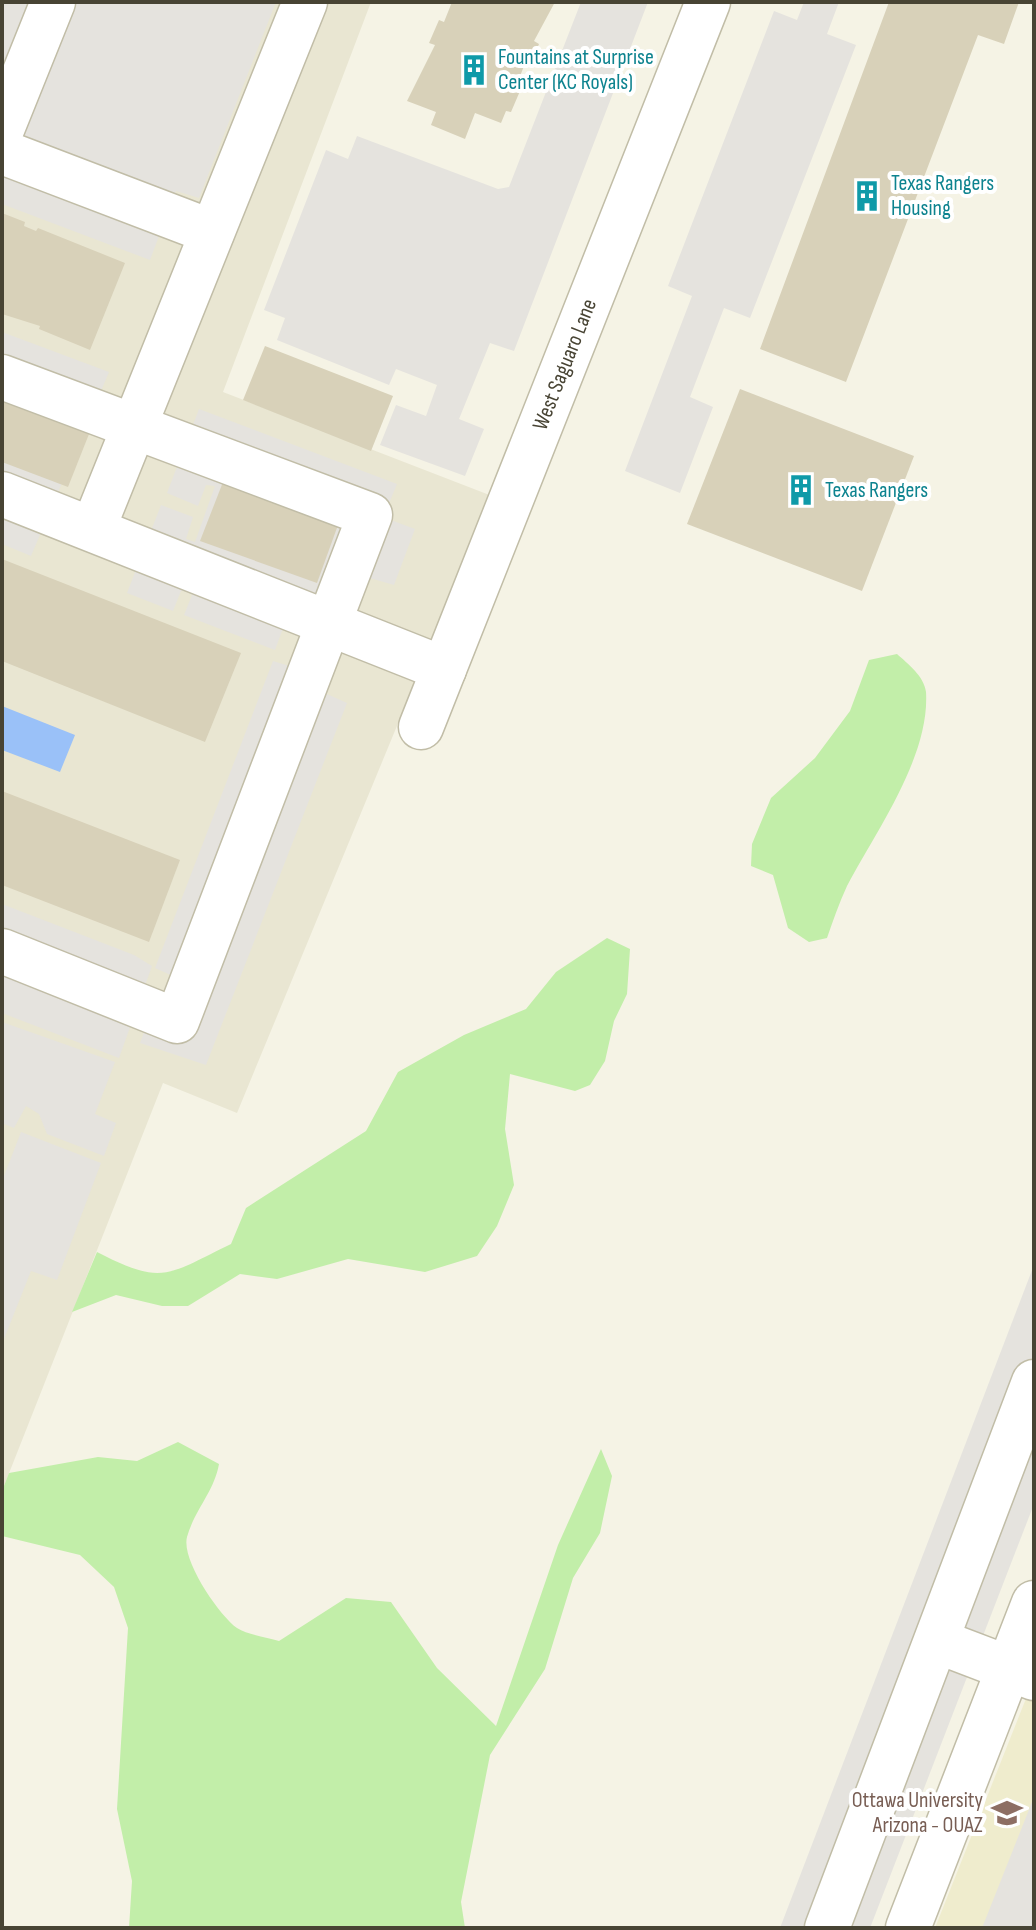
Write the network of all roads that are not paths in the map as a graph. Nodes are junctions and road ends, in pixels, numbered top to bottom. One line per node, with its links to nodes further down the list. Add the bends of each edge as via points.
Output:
1 (53, 2): 4 (street)
2 (305, 2): 6 (street)
3 (708, 2): 12 (street, West Saguaro Lane)
4 (2, 129)
5 (2, 147): 6 (street, via 5,153)
6 (212, 232): 8 (street)
7 (2, 377): 8 (street)
8 (133, 426): 10 (street); 11 (street, via 370,515)
9 (2, 494): 10 (street)
10 (93, 529): 11 (street)
11 (329, 623): 12 (street); 14 (street, via 177,1021)
12 (444, 669): 13 (street, West Saguaro Lane)
13 (421, 727)
14 (2, 951)
15 (1034, 1382): 17 (street)
16 (1034, 1603): 18 (street)
17 (937, 1641): 18 (street); 19 (street)
18 (1021, 1673): 20 (street)
19 (827, 1928)
20 (908, 1928)

